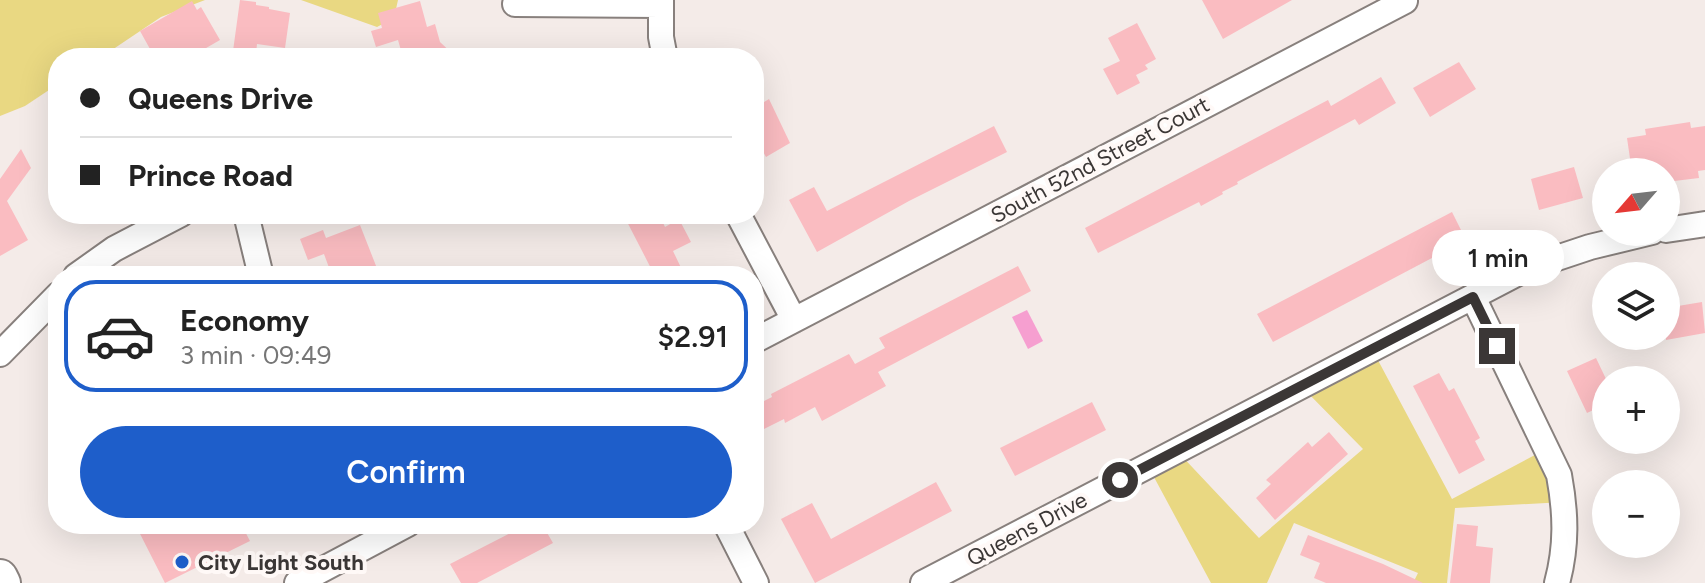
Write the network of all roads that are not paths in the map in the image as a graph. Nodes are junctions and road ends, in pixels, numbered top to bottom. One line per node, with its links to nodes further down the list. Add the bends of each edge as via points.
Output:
1 (1405, 1): 15 (street, South 52nd Street Court)
2 (660, 3): 3 (street); 4 (street)
3 (515, 4)
4 (664, 48)
5 (162, 224): 11 (street)
6 (248, 224): 12 (street)
7 (743, 224): 15 (street)
8 (1705, 224): 9 (street)
9 (1680, 228)
10 (1594, 246): 13 (street, Queens Drive, via 1530,267)
11 (90, 266)
12 (259, 266)
13 (1473, 297): 24 (street, Queens Drive); 25 (street, via 1559,475 1566,535)
14 (48, 305): 17 (street)
15 (794, 320): 16 (street, South 52nd Street Court)
16 (764, 336)
17 (0, 354)
18 (384, 534): 22 (street)
19 (731, 534): 23 (street)
20 (0, 577): 21 (main road)
21 (3, 583)
22 (297, 583)
23 (756, 583)
24 (923, 583)
25 (1557, 583)

